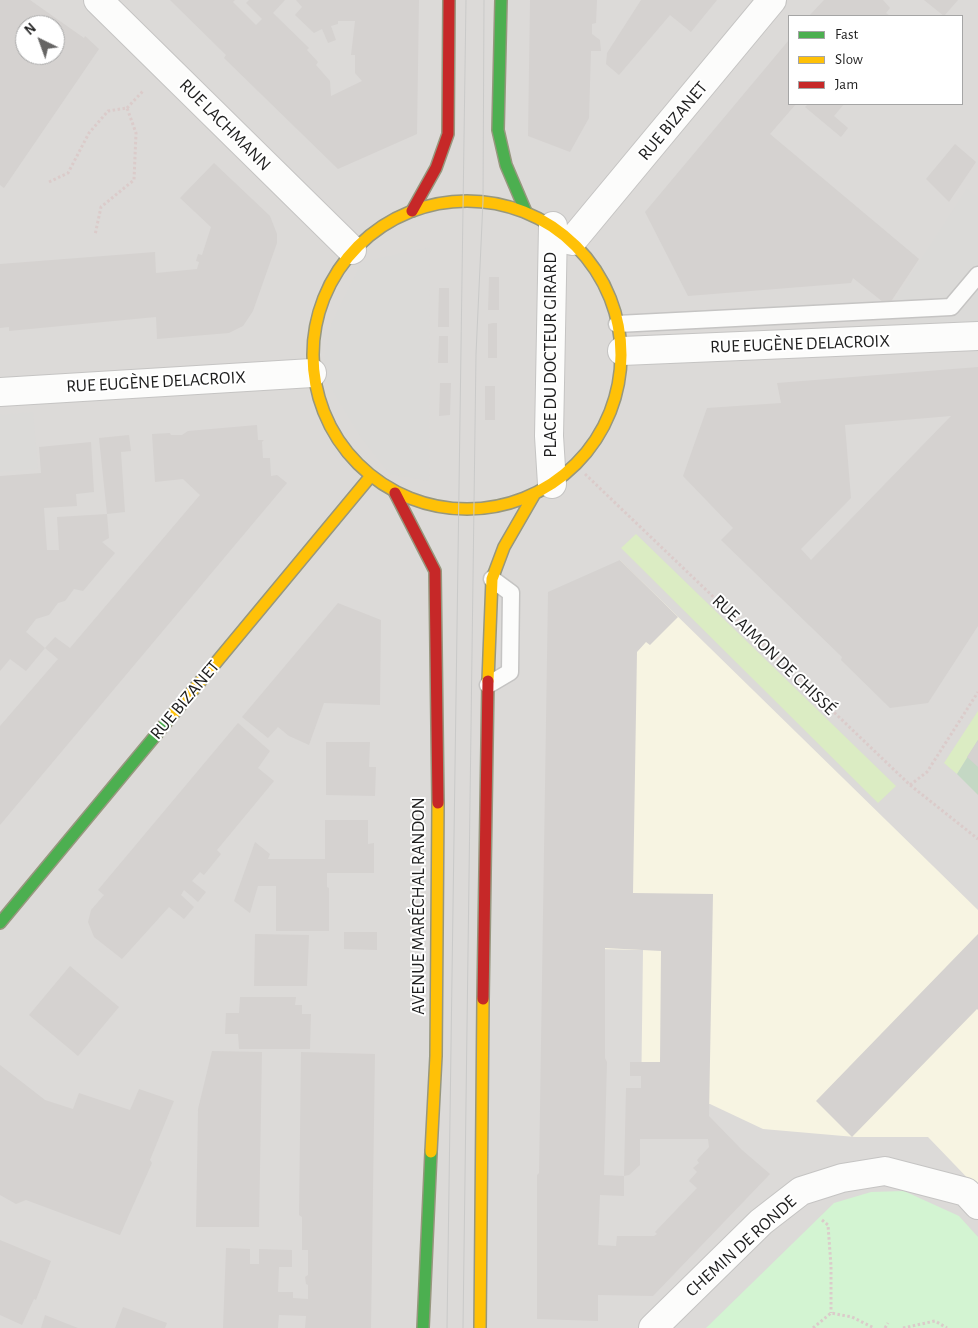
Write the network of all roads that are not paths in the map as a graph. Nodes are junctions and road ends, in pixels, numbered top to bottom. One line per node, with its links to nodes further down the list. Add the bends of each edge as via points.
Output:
1 (98, 0): 8 (street, RUE LACHMANN)
2 (449, 0): 5 (street, via 448,134 436,168)
3 (501, 0): 6 (street, via 498,130 506,165)
4 (772, 0): 7 (street, RUE BIZANET)
5 (412, 211): 6 (street, PLACE DU DOCTEUR GIRARD, via 462,200 482,201); 8 (street, PLACE DU DOCTEUR GIRARD, via 381,226)
6 (526, 212): 7 (street, PLACE DU DOCTEUR GIRARD)
7 (562, 234): 10 (street, PLACE DU DOCTEUR GIRARD, via 598,273 615,310); 16 (street, PLACE DU DOCTEUR GIRARD)
8 (352, 250): 13 (street, PLACE DU DOCTEUR GIRARD, via 329,285 314,328)
9 (978, 275): 10 (lane, via 951,307)
10 (617, 324): 12 (street, PLACE DU DOCTEUR GIRARD)
11 (978, 336): 12 (street, RUE EUGÈNE DELACROIX)
12 (622, 351): 16 (street, PLACE DU DOCTEUR GIRARD, via 618,389 605,424 576,464)
13 (312, 373): 14 (street, RUE EUGÈNE DELACROIX); 15 (street, PLACE DU DOCTEUR GIRARD, via 319,403 331,431 348,456)
14 (0, 392)
15 (370, 478): 17 (street, PLACE DU DOCTEUR GIRARD); 20 (street, RUE BIZANET)
16 (543, 489): 17 (street, PLACE DU DOCTEUR GIRARD, via 494,507 458,510 433,506); 18 (street, via 504,547)
17 (395, 493): 22 (street, AVENUE MARÉCHAL RANDON, via 435,571 436,1056)
18 (492, 579): 19 (lane, via 511,593 510,672)
19 (488, 685): 23 (street)
20 (0, 923)
21 (978, 1205): 24 (street, CHEMIN DE RONDE, via 966,1192 885,1171 842,1178 801,1191 761,1222)
22 (423, 1328)
23 (480, 1328)
24 (653, 1328)

